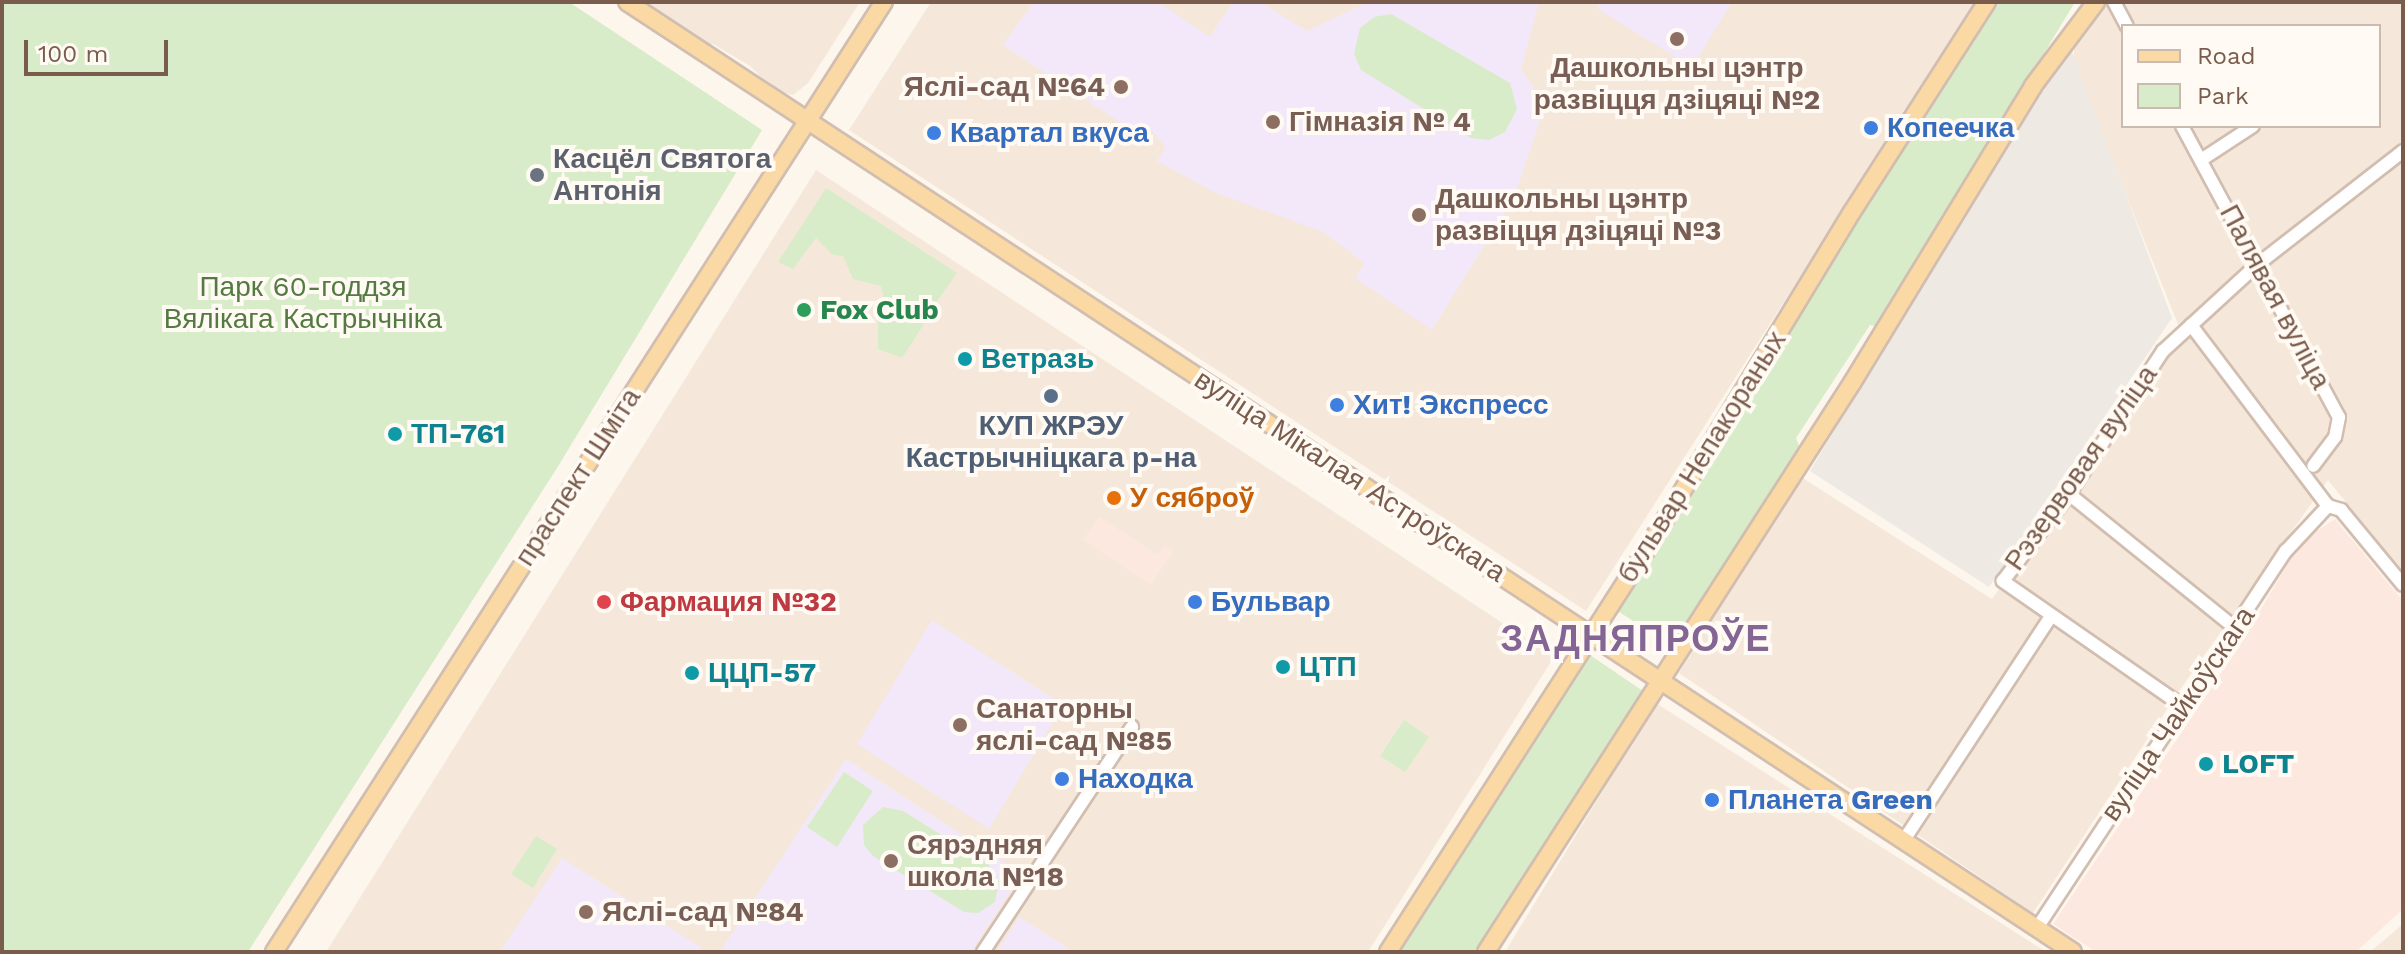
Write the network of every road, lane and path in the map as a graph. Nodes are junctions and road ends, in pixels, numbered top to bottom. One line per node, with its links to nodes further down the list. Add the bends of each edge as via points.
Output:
1 (627, 2): 7 (main road, вуліца Мікалая Астроўскага)
2 (884, 2): 7 (main road, праспект Шміта)
3 (1987, 2): 20 (main road, бульвар Непакораных)
4 (2096, 2): 21 (main road, via 2033,86)
5 (2114, 2): 6 (street)
6 (2126, 24)
7 (808, 120): 20 (main road, вуліца Мікалая Астроўскага); 26 (main road, праспект Шміта)
8 (2183, 128): 11 (street, Палявая вуліца)
9 (2250, 128): 11 (street)
10 (2401, 156): 12 (street, Рэзервовая вуліца)
11 (2201, 160): 12 (street, Палявая вуліца)
12 (2258, 264): 13 (street, Рэзервовая вуліца); 14 (street, Палявая вуліца, via 2339,417 2335,437)
13 (2191, 325): 15 (street, Рэзервовая вуліца, via 2163,351); 16 (street, via 2278,433)
14 (2313, 466)
15 (2069, 494): 18 (street, Рэзервовая вуліца, via 2003,581); 19 (street)
16 (2328, 506): 17 (street, via 2341,510); 19 (street, вуліца Чайкоўскага, via 2286,551)
17 (2403, 585)
18 (2051, 616): 22 (street); 24 (street)
19 (2235, 628): 22 (street, вуліца Чайкоўскага)
20 (1591, 633): 21 (main road, вуліца Мікалая Астроўскага); 28 (main road, бульвар Непакораных)
21 (1662, 680): 24 (main road, вуліца Мікалая Астроўскага); 29 (main road)
22 (2184, 707): 25 (street, вуліца Чайкоўскага)
23 (1132, 727): 27 (street)
24 (1904, 840): 25 (main road, вуліца Мікалая Астроўскага)
25 (2037, 928): 30 (main road, вуліца Мікалая Астроўскага)
26 (274, 952)
27 (983, 952)
28 (1388, 952)
29 (1486, 952)
30 (2073, 952)

